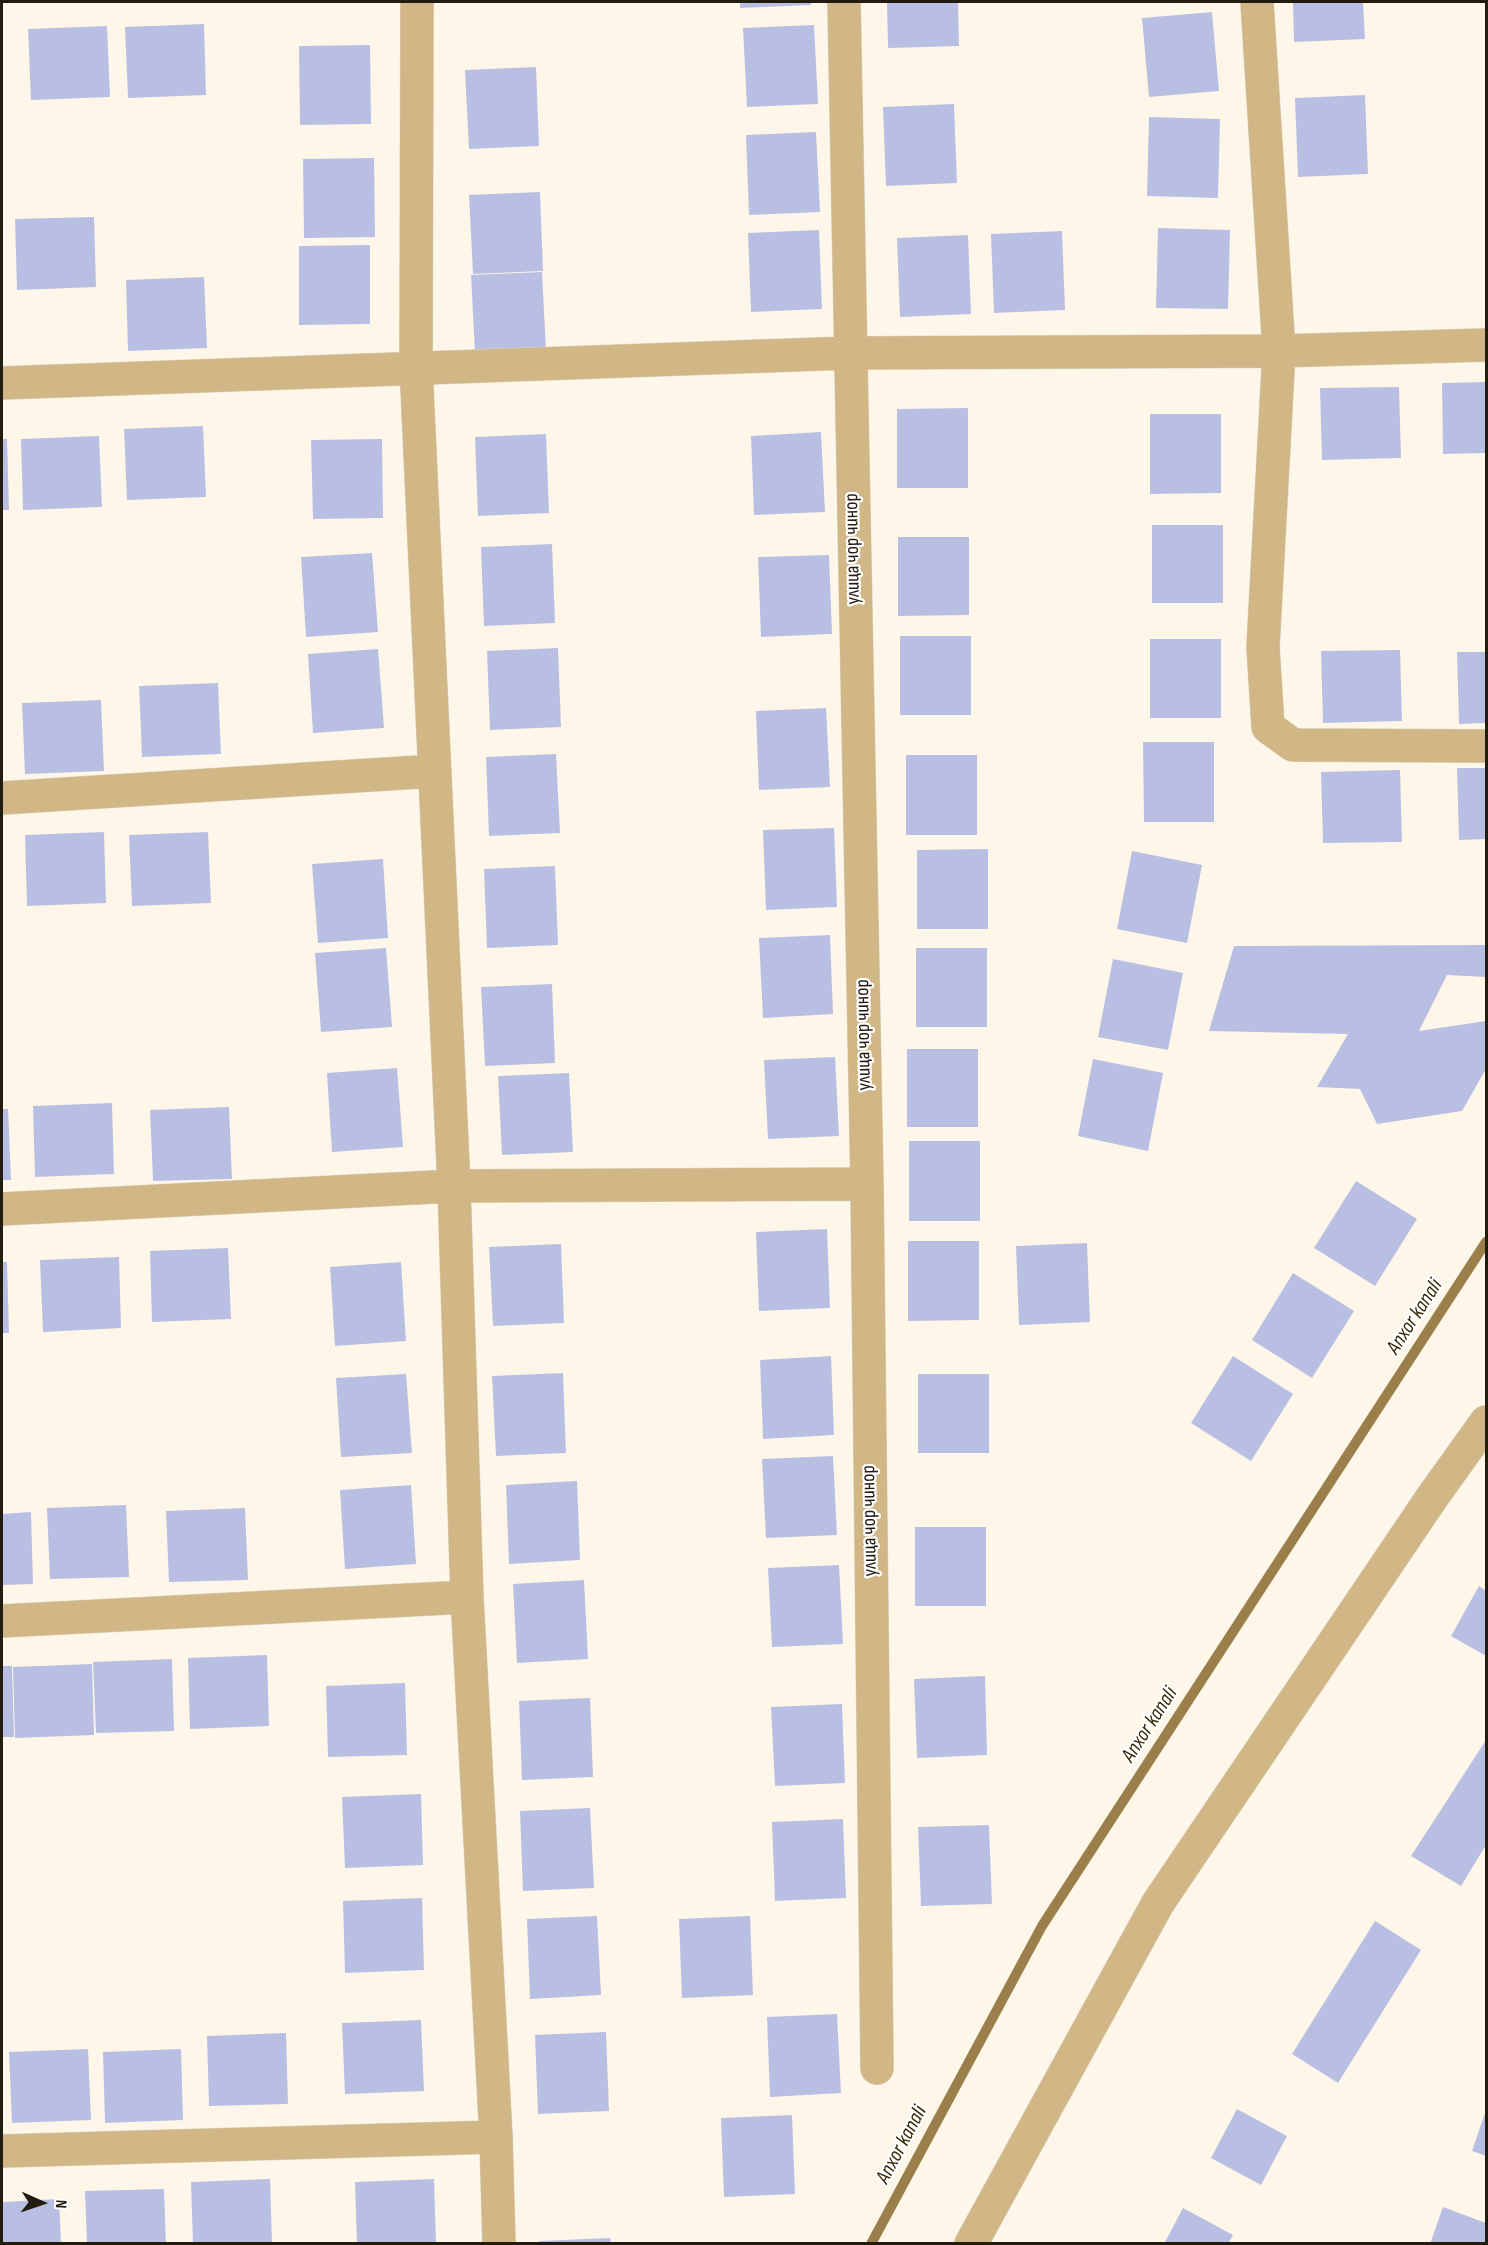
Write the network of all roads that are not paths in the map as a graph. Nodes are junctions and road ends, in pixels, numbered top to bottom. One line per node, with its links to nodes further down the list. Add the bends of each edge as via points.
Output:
1 (417, 2): 7 (street)
2 (844, 2): 6 (street, улица чор чинор)
3 (1257, 2): 5 (street)
4 (1486, 345): 5 (street)
5 (1280, 351): 6 (street); 9 (street, via 1263,648 1268,727 1293,745)
6 (849, 353): 7 (street); 12 (street, улица чор чинор)
7 (416, 367): 8 (street); 10 (street)
8 (2, 383)
9 (1486, 746)
10 (435, 771): 11 (street); 13 (street)
11 (2, 798)
12 (867, 1184): 13 (street); 18 (street, улица чор чинор)
13 (454, 1186): 14 (street); 16 (street)
14 (2, 1209)
15 (1486, 1422): 22 (street, via 1158,1903)
16 (467, 1597): 17 (street); 19 (street)
17 (2, 1621)
18 (877, 2068)
19 (496, 2137): 20 (street); 21 (street)
20 (2, 2151)
21 (499, 2244)
22 (971, 2244)

